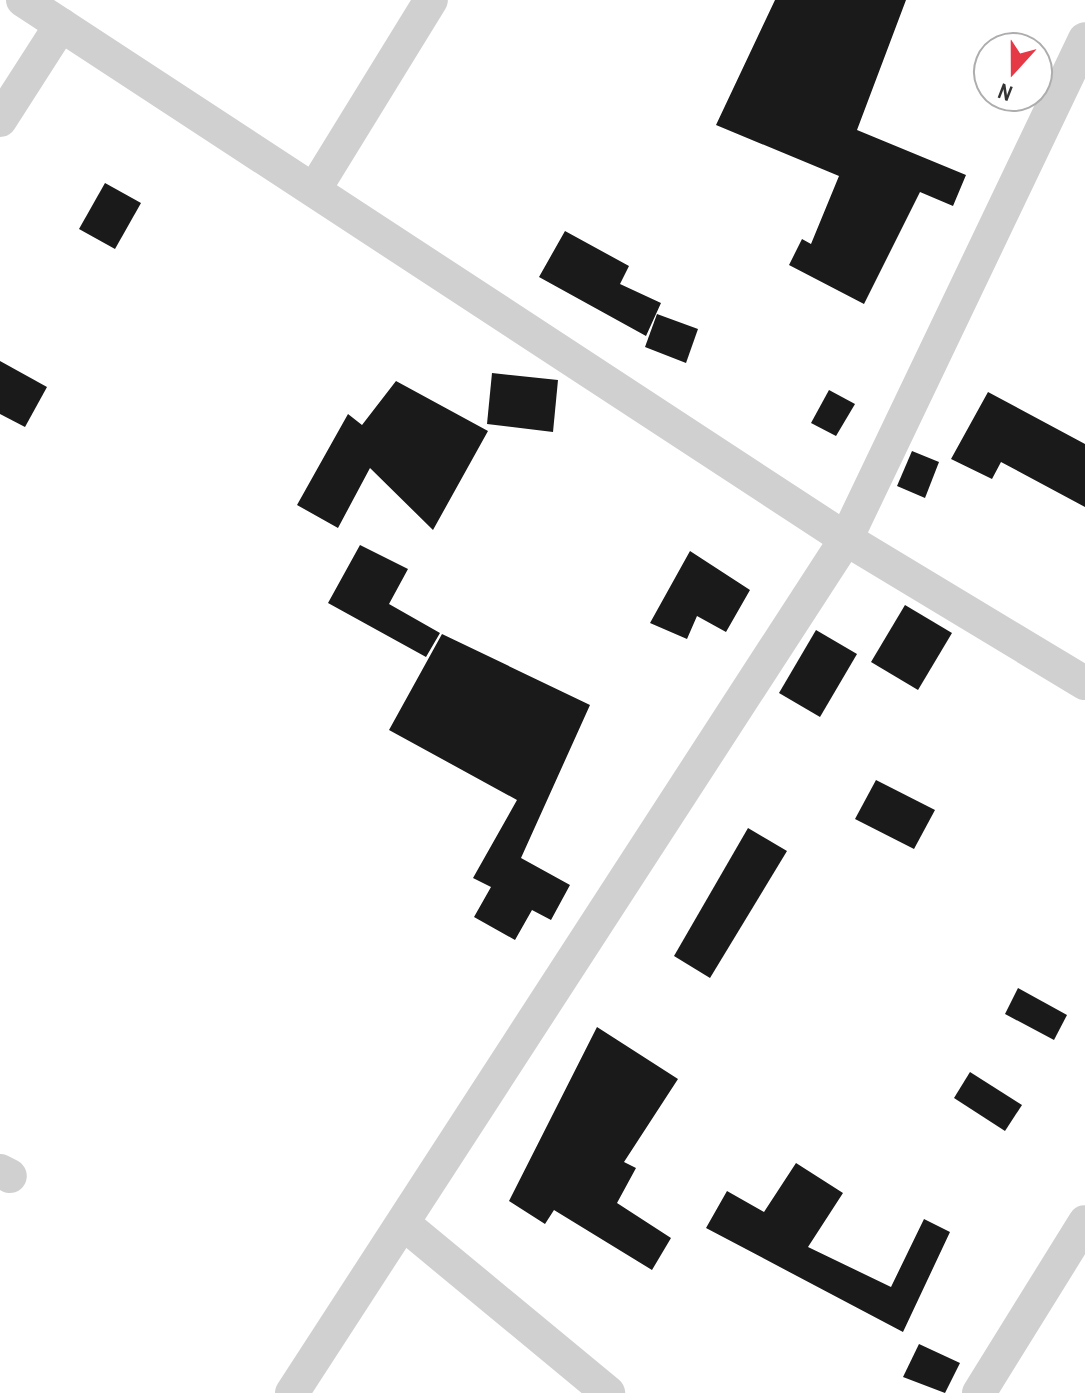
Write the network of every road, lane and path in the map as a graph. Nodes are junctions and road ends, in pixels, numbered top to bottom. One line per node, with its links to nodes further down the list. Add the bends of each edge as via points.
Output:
1 (23, 0): 3 (street)
2 (431, 0): 6 (street)
3 (61, 25): 5 (street); 6 (street)
4 (1085, 39): 7 (street)
5 (0, 120)
6 (314, 190): 7 (street)
7 (846, 539): 8 (street); 10 (street)
8 (1085, 683)
9 (1085, 1222): 13 (street)
10 (404, 1224): 11 (street); 12 (street)
11 (292, 1393)
12 (608, 1393)
13 (979, 1393)

